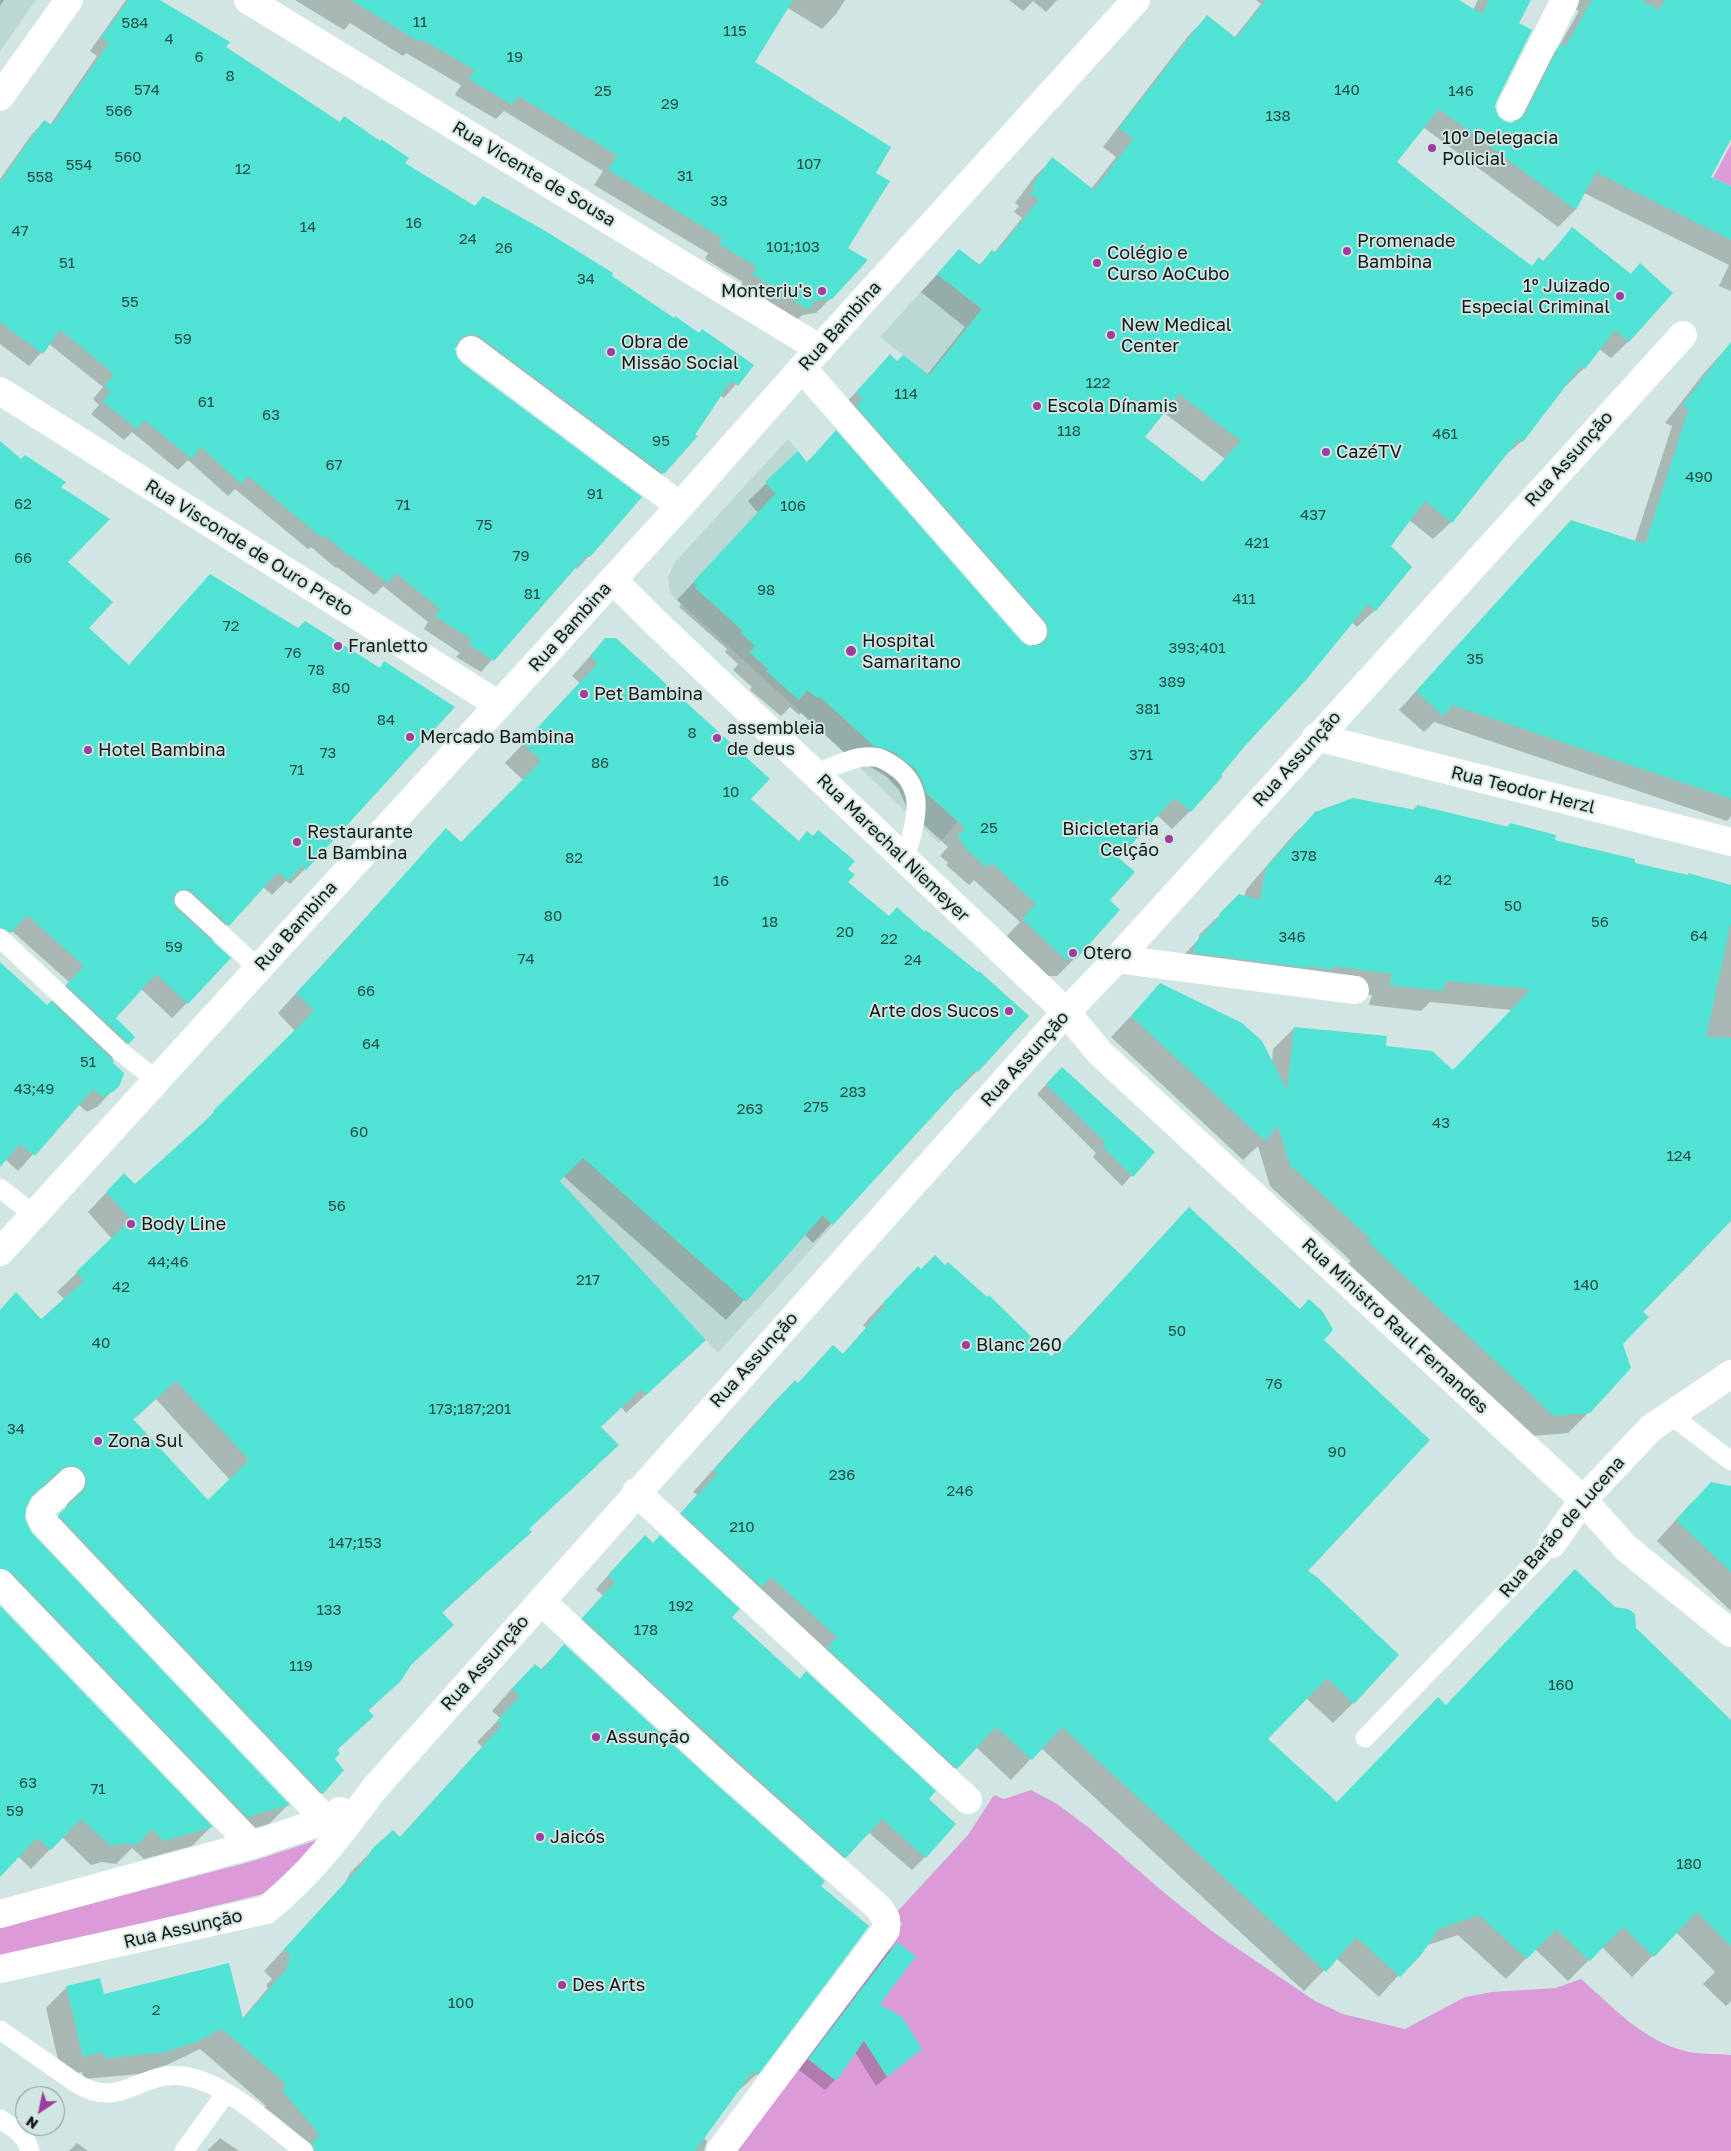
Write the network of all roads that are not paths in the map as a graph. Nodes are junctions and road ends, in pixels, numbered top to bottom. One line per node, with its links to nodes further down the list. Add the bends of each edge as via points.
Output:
1 (69, 0): 5 (street)
2 (248, 0): 9 (street, Rua Vicente de Sousa)
3 (1136, 0): 9 (street, Rua Bambina)
4 (1565, 0): 6 (street)
5 (0, 97)
6 (1511, 107)
7 (1683, 335): 15 (street, Rua Assunção)
8 (471, 350): 11 (street)
9 (811, 358): 11 (street, Rua Bambina); 13 (street, Rua Vicente de Sousa)
10 (0, 391): 14 (street, Rua Visconde de Ouro Preto)
11 (680, 506): 12 (street, Rua Bambina)
12 (613, 580): 14 (street, Rua Bambina); 16 (street, Rua Marechal Niemeyer)
13 (1033, 631)
14 (499, 705): 22 (street, Rua Bambina)
15 (1316, 737): 17 (street, Rua Teodor Herzl); 21 (street, Rua Assunção)
16 (814, 774): 18 (street, Rua Marechal Niemeyer); 18 (lane, via 874,756 902,772 917,799)
17 (1731, 842)
18 (905, 860): 24 (street, Rua Marechal Niemeyer)
19 (184, 900): 22 (lane)
20 (0, 938): 25 (lane, via 120,1052)
21 (1117, 959): 23 (street); 24 (street, Rua Assunção)
22 (258, 968): 25 (street, Rua Bambina)
23 (1355, 990)
24 (1066, 1012): 33 (street, Rua Assunção); 34 (street, Rua Ministro Raul Fernandes, via 1100,1053)
25 (156, 1080): 27 (street, Rua Bambina)
26 (0, 1188): 27 (lane)
27 (34, 1214): 28 (street, Rua Bambina)
28 (0, 1252)
29 (1731, 1374): 30 (street, Rua Barão de Lucena)
30 (1672, 1416): 31 (lane); 34 (street, Rua Barão de Lucena, via 1651,1428)
31 (1731, 1461)
32 (71, 1481): 42 (street, via 43,1507 40,1514 43,1522)
33 (636, 1492): 37 (street, Rua Assunção); 41 (street)
34 (1583, 1500): 35 (street, Rua Barão de Lucena); 38 (street, Rua Ministro Raul Fernandes, via 1626,1548)
35 (1552, 1544): 39 (lane, Rua Barão de Lucena)
36 (0, 1583): 43 (street)
37 (541, 1601): 40 (street, Rua Assunção); 52 (street, via 879,1908 886,1919 886,1930)
38 (1731, 1633)
39 (1365, 1738)
40 (374, 1789): 42 (street, Rua Assunção); 45 (street, Rua Assunção, via 292,1890 266,1910)
41 (968, 1800)
42 (326, 1820): 43 (street, Rua Assunção)
43 (252, 1845): 44 (street, Rua Assunção)
44 (0, 1914)
45 (0, 1969)
46 (0, 2030): 47 (lane, via 76,2083 100,2094 180,2076 202,2080)
47 (226, 2092): 50 (lane); 51 (lane)
48 (0, 2120): 49 (lane, via 23,2136)
49 (30, 2151)
50 (184, 2151)
51 (304, 2151)
52 (720, 2151)

